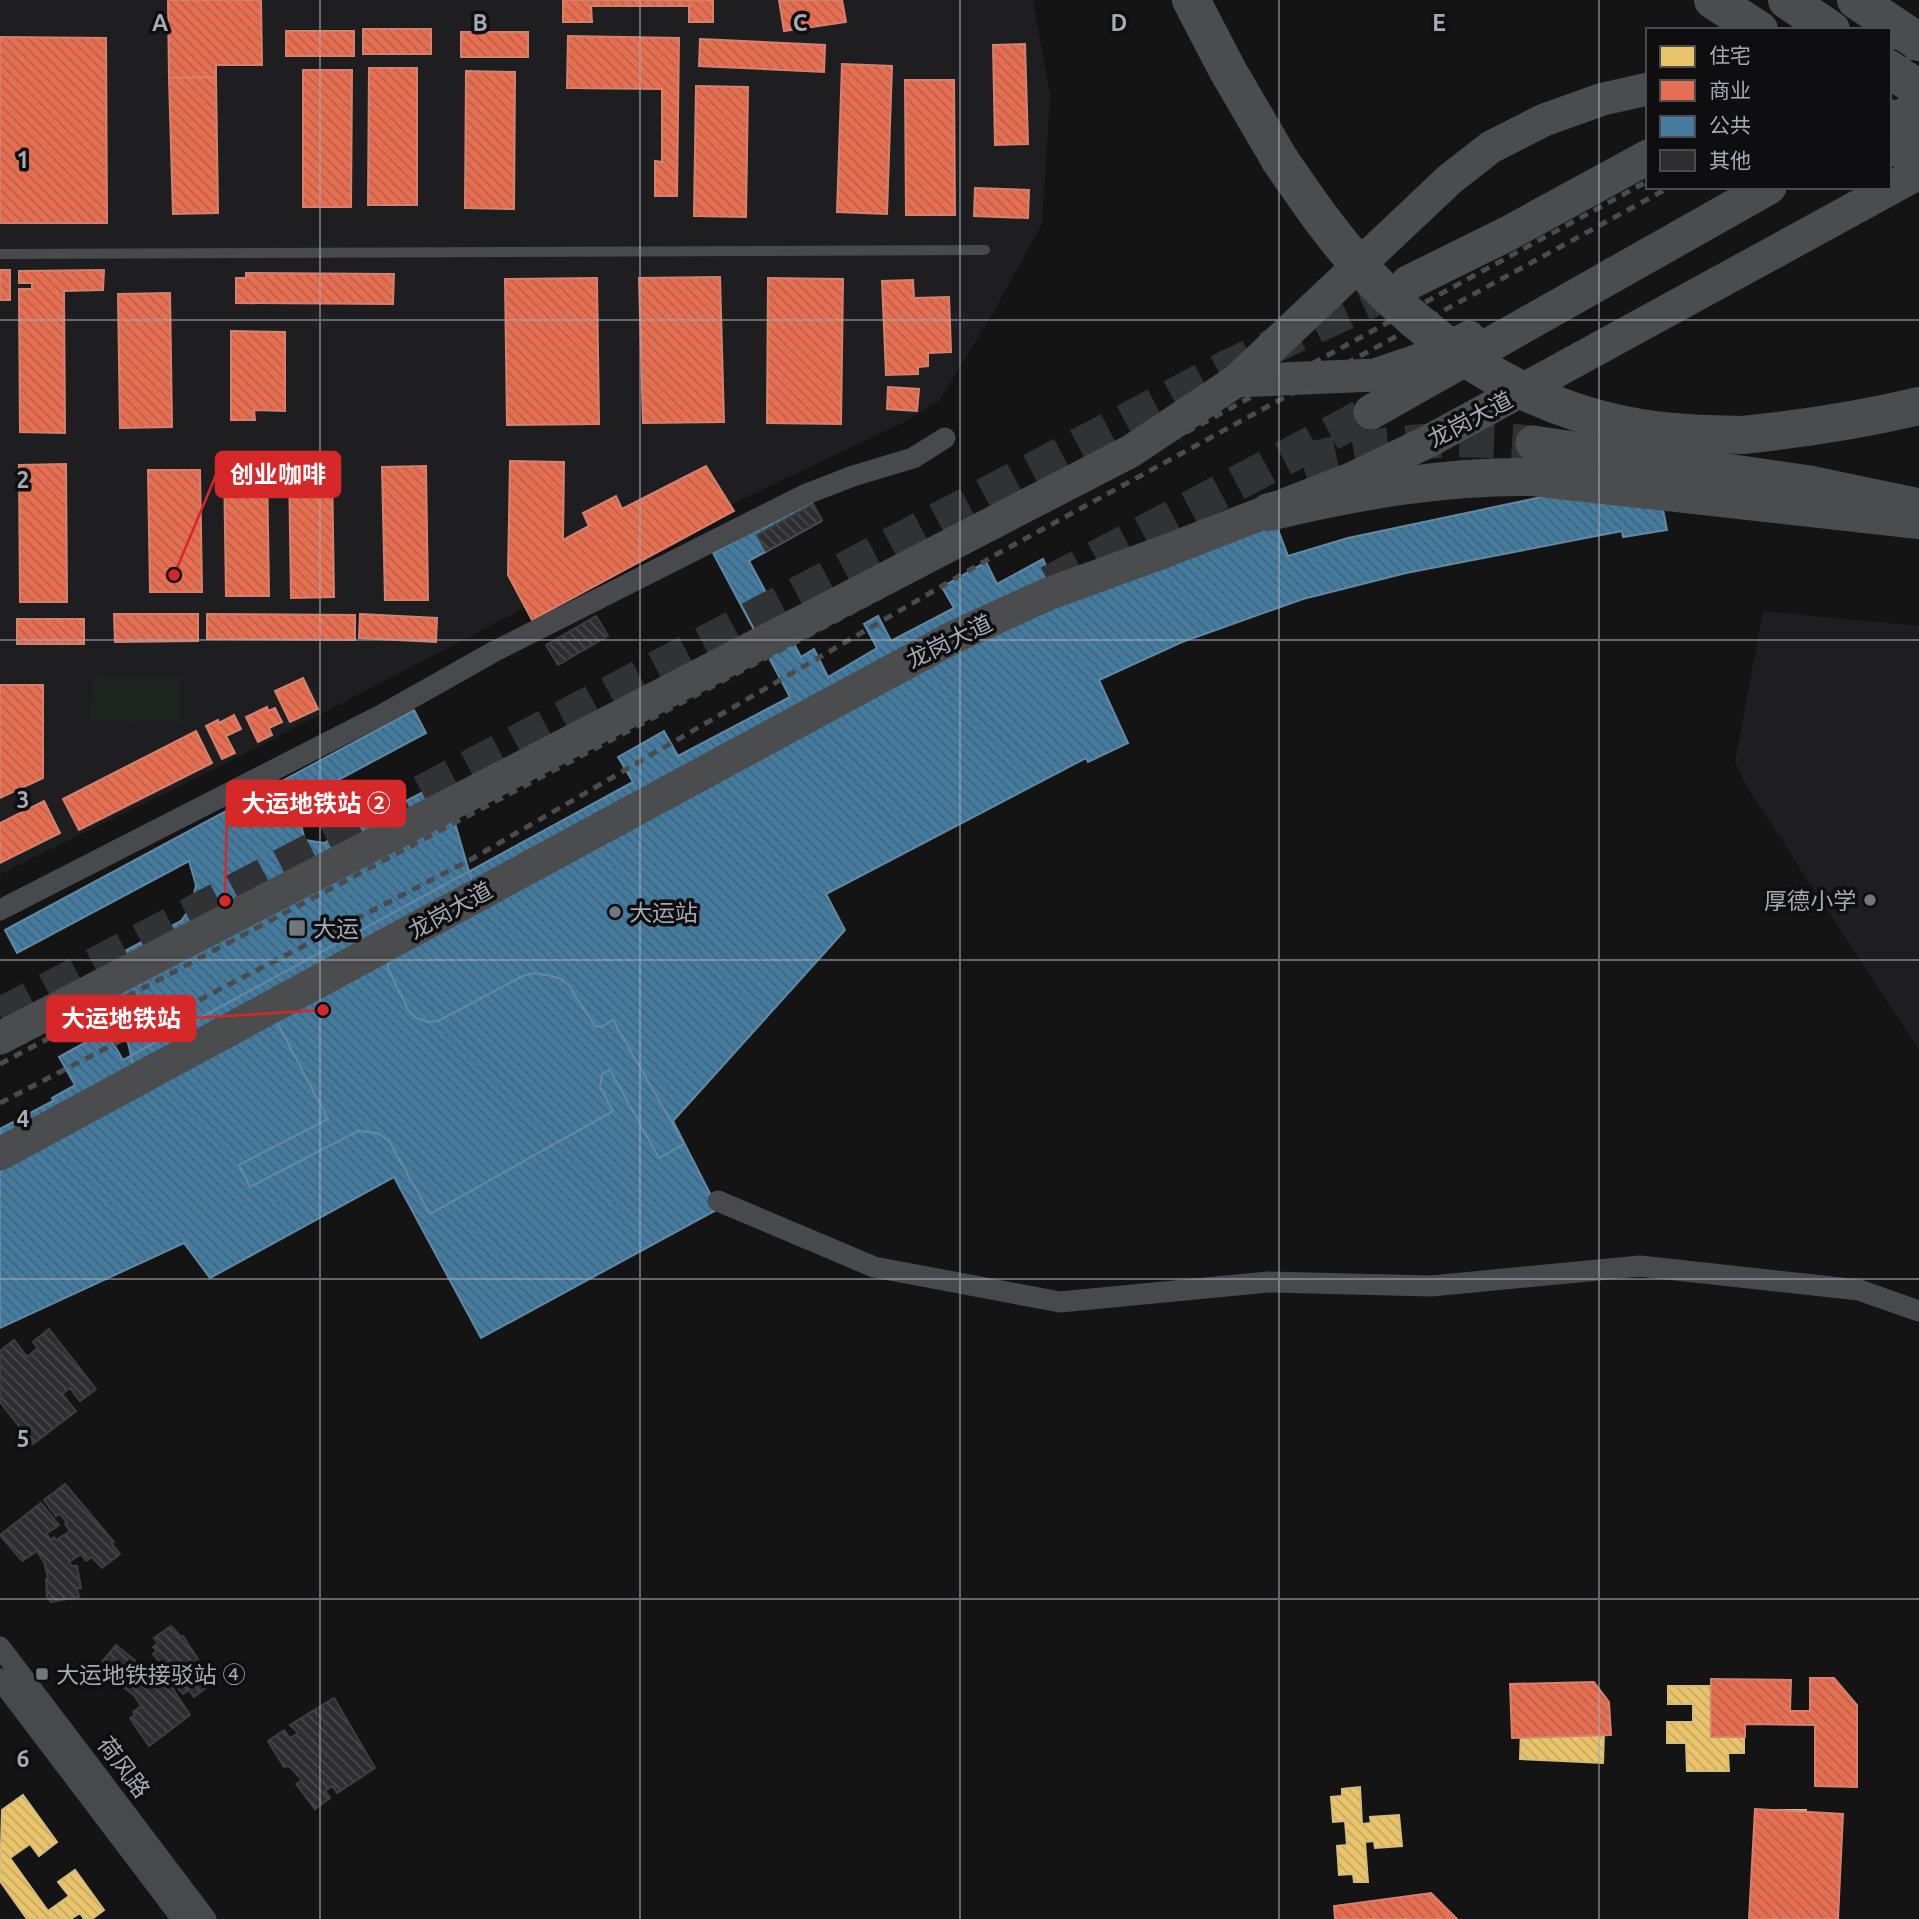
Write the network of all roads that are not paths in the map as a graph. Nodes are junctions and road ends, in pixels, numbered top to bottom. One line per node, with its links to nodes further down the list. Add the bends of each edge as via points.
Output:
1 (1191, 0): 32 (highway, bridge, via 1280,160 1327,226 1412,318 1486,373 1583,415 1681,433 1742,435 1828,425)
2 (1685, 0): 7 (highway)
3 (1713, 0): 8 (highway)
4 (1787, 0): 9 (highway)
5 (1856, 0): 11 (highway, bridge)
6 (1919, 15): 10 (highway)
7 (1725, 28)
8 (1756, 28)
9 (1828, 28)
10 (1891, 29)
11 (1919, 43)
12 (1891, 70): 14 (highway)
13 (1646, 89): 31 (main road, via 1544,120 1491,146 1450,179)
14 (1919, 91): 16 (main road)
15 (1919, 108): 18 (highway)
16 (1891, 109)
17 (1891, 118): 19 (highway, bridge)
18 (1891, 122)
19 (1919, 138)
20 (1891, 142): 22 (highway)
21 (1646, 158): 30 (highway)
22 (1919, 162)
23 (1919, 173): 24 (main road, 龙岗大道)
24 (1891, 188)
25 (1741, 189): 31 (main road, via 1437,354 1376,375)
26 (1765, 189): 33 (highway)
27 (1890, 189): 37 (main road, 龙岗大道, via 1429,441)
28 (985, 250): 29 (lane)
29 (0, 254)
30 (1408, 283)
31 (1236, 381): 40 (main road, via 1130,451)
32 (1919, 406)
33 (1371, 412)
34 (945, 438): 39 (street, via 913,458 791,501)
35 (1534, 443): 36 (highway, via 1810,483)
36 (1919, 506)
37 (1269, 512): 38 (highway, via 1376,489 1484,477 1532,477); 41 (main road, 龙岗大道, via 1048,594 954,637)
38 (1919, 520)
39 (0, 910)
40 (0, 1038)
41 (0, 1154)
42 (718, 1201): 43 (street, via 874,1267 1060,1302 1268,1282 1431,1286 1640,1266 1859,1290)
43 (1919, 1311)
44 (0, 1647): 47 (street, 荷风路)
45 (0, 1679): 46 (street, 荷风路)
46 (182, 1919)
47 (206, 1919)

